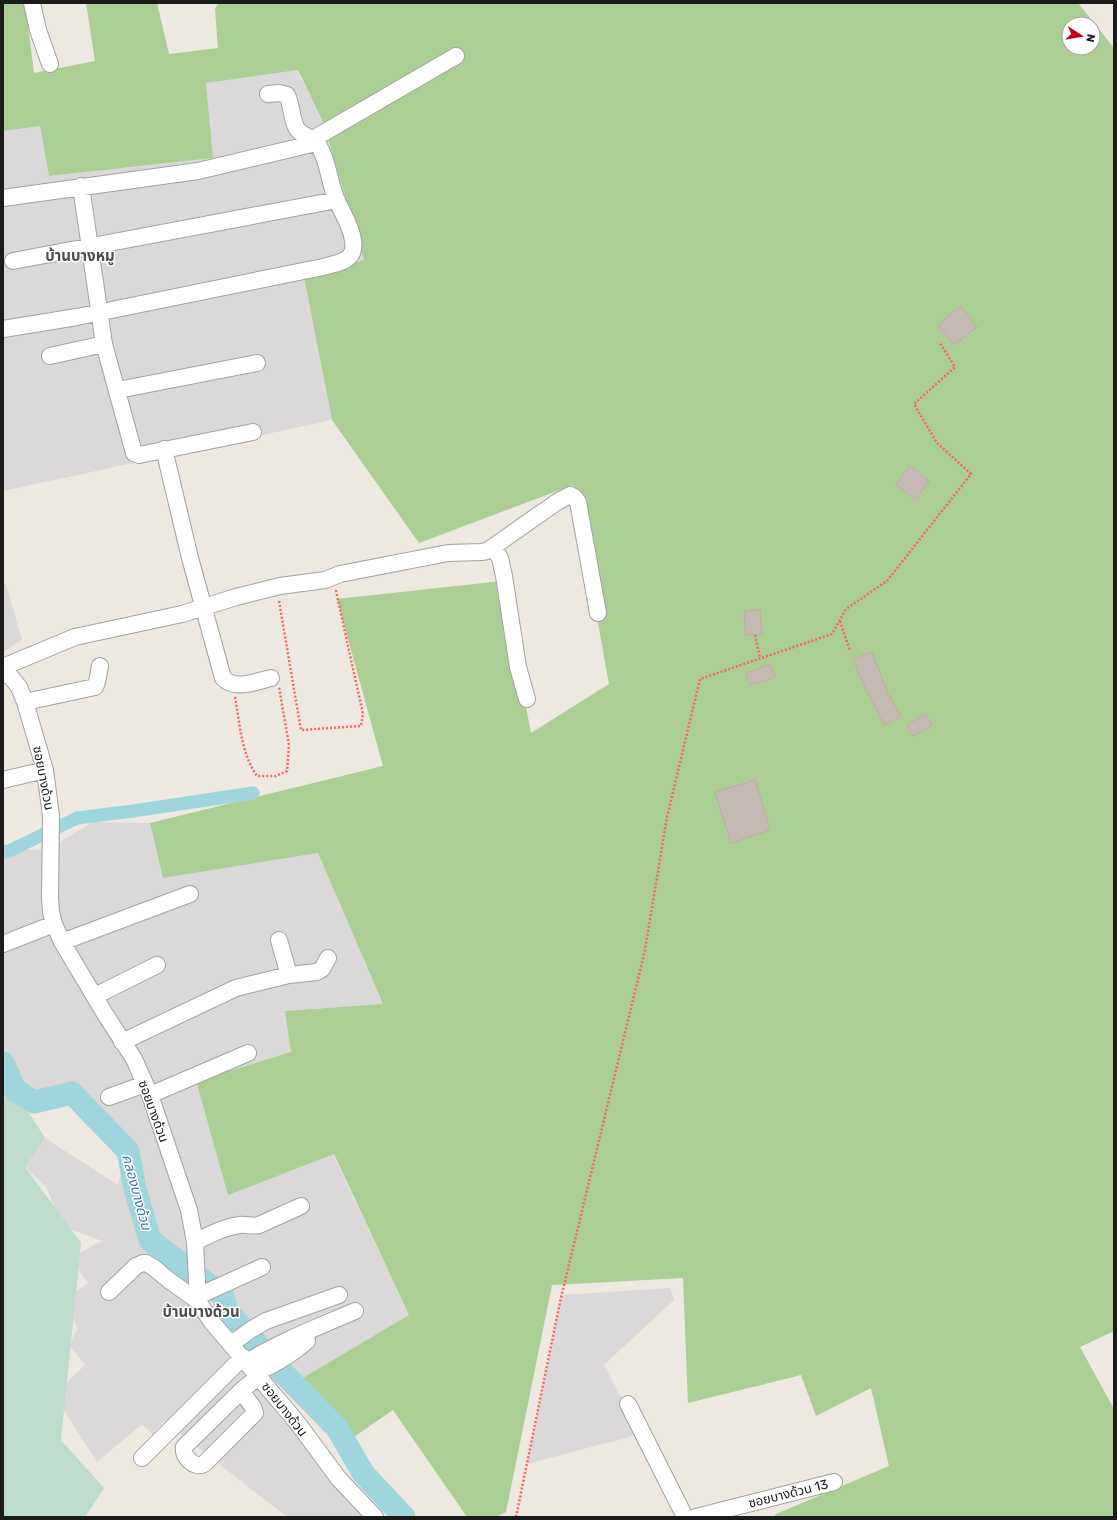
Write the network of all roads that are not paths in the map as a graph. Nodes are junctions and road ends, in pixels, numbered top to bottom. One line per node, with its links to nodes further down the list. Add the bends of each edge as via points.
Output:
1 (32, 3): 3 (street)
2 (456, 56): 5 (street)
3 (50, 64)
4 (268, 94): 5 (street, via 287,95 296,128)
5 (315, 141): 6 (street, via 198,171); 8 (street, via 327,162)
6 (81, 186): 7 (street); 9 (street)
7 (3, 198)
8 (337, 200): 9 (street); 11 (street, via 347,219 353,244 352,253 344,261)
9 (90, 246): 10 (street); 11 (street)
10 (13, 261)
11 (99, 315): 12 (street); 13 (street)
12 (3, 329)
13 (103, 340): 14 (street); 16 (street)
14 (50, 356)
15 (257, 364): 16 (street)
16 (118, 390): 18 (street, via 134,453 139,455)
17 (253, 432): 18 (street)
18 (164, 449): 20 (street)
19 (493, 547): 20 (street, via 481,552 448,553 340,574 325,580 280,586); 21 (street, via 557,502 570,495 574,497 578,502); 26 (street, via 500,558 518,667)
20 (204, 607): 23 (street, via 75,637); 25 (street, via 223,678 233,685)
21 (598, 613)
22 (100, 666): 27 (street, via 95,686)
23 (3, 667)
24 (3, 673): 27 (street, ซอยบางด้วน, via 11,677 19,687)
25 (272, 678)
26 (527, 699)
27 (24, 702): 28 (street, ซอยบางด้วน)
28 (45, 770): 29 (street); 31 (street, ซอยบางด้วน, via 51,816 50,898)
29 (3, 780)
30 (190, 894): 33 (street)
31 (54, 924): 33 (street, ซอยบางด้วน); 34 (street)
32 (279, 940): 37 (street)
33 (62, 942): 38 (street, ซอยบางด้วน)
34 (3, 944)
35 (328, 958): 37 (street, via 322,969 317,972)
36 (157, 965): 38 (street)
37 (289, 975): 39 (street, via 236,988)
38 (95, 996): 39 (street, ซอยบางด้วน)
39 (122, 1042): 41 (street, ซอยบางด้วน, via 134,1059)
40 (248, 1053): 41 (street)
41 (147, 1089): 42 (street); 44 (street, ซอยบางด้วน, via 189,1210)
42 (109, 1097)
43 (301, 1206): 44 (street, via 259,1225 228,1227)
44 (195, 1247): 47 (street, ซอยบางด้วน)
45 (262, 1267): 47 (street)
46 (109, 1292): 47 (street, via 142,1263)
47 (204, 1292): 50 (street, ซอยบางด้วน, via 211,1321)
48 (339, 1295): 50 (street, via 266,1321)
49 (355, 1311): 52 (street, via 300,1334)
50 (241, 1337): 52 (street, ซอยบางด้วน)
51 (307, 1341): 52 (street, via 294,1353)
52 (260, 1363): 53 (street); 55 (street); 57 (street, ซอยบางด้วน, via 296,1421 339,1479)
53 (241, 1391): 53 (street, via 184,1447 185,1456 196,1465 204,1464 254,1413 253,1406)
54 (628, 1404): 58 (street)
55 (142, 1458)
56 (834, 1482): 59 (street, ซอยบางด้วน 13)
57 (375, 1517)
58 (685, 1517)
59 (696, 1517)

